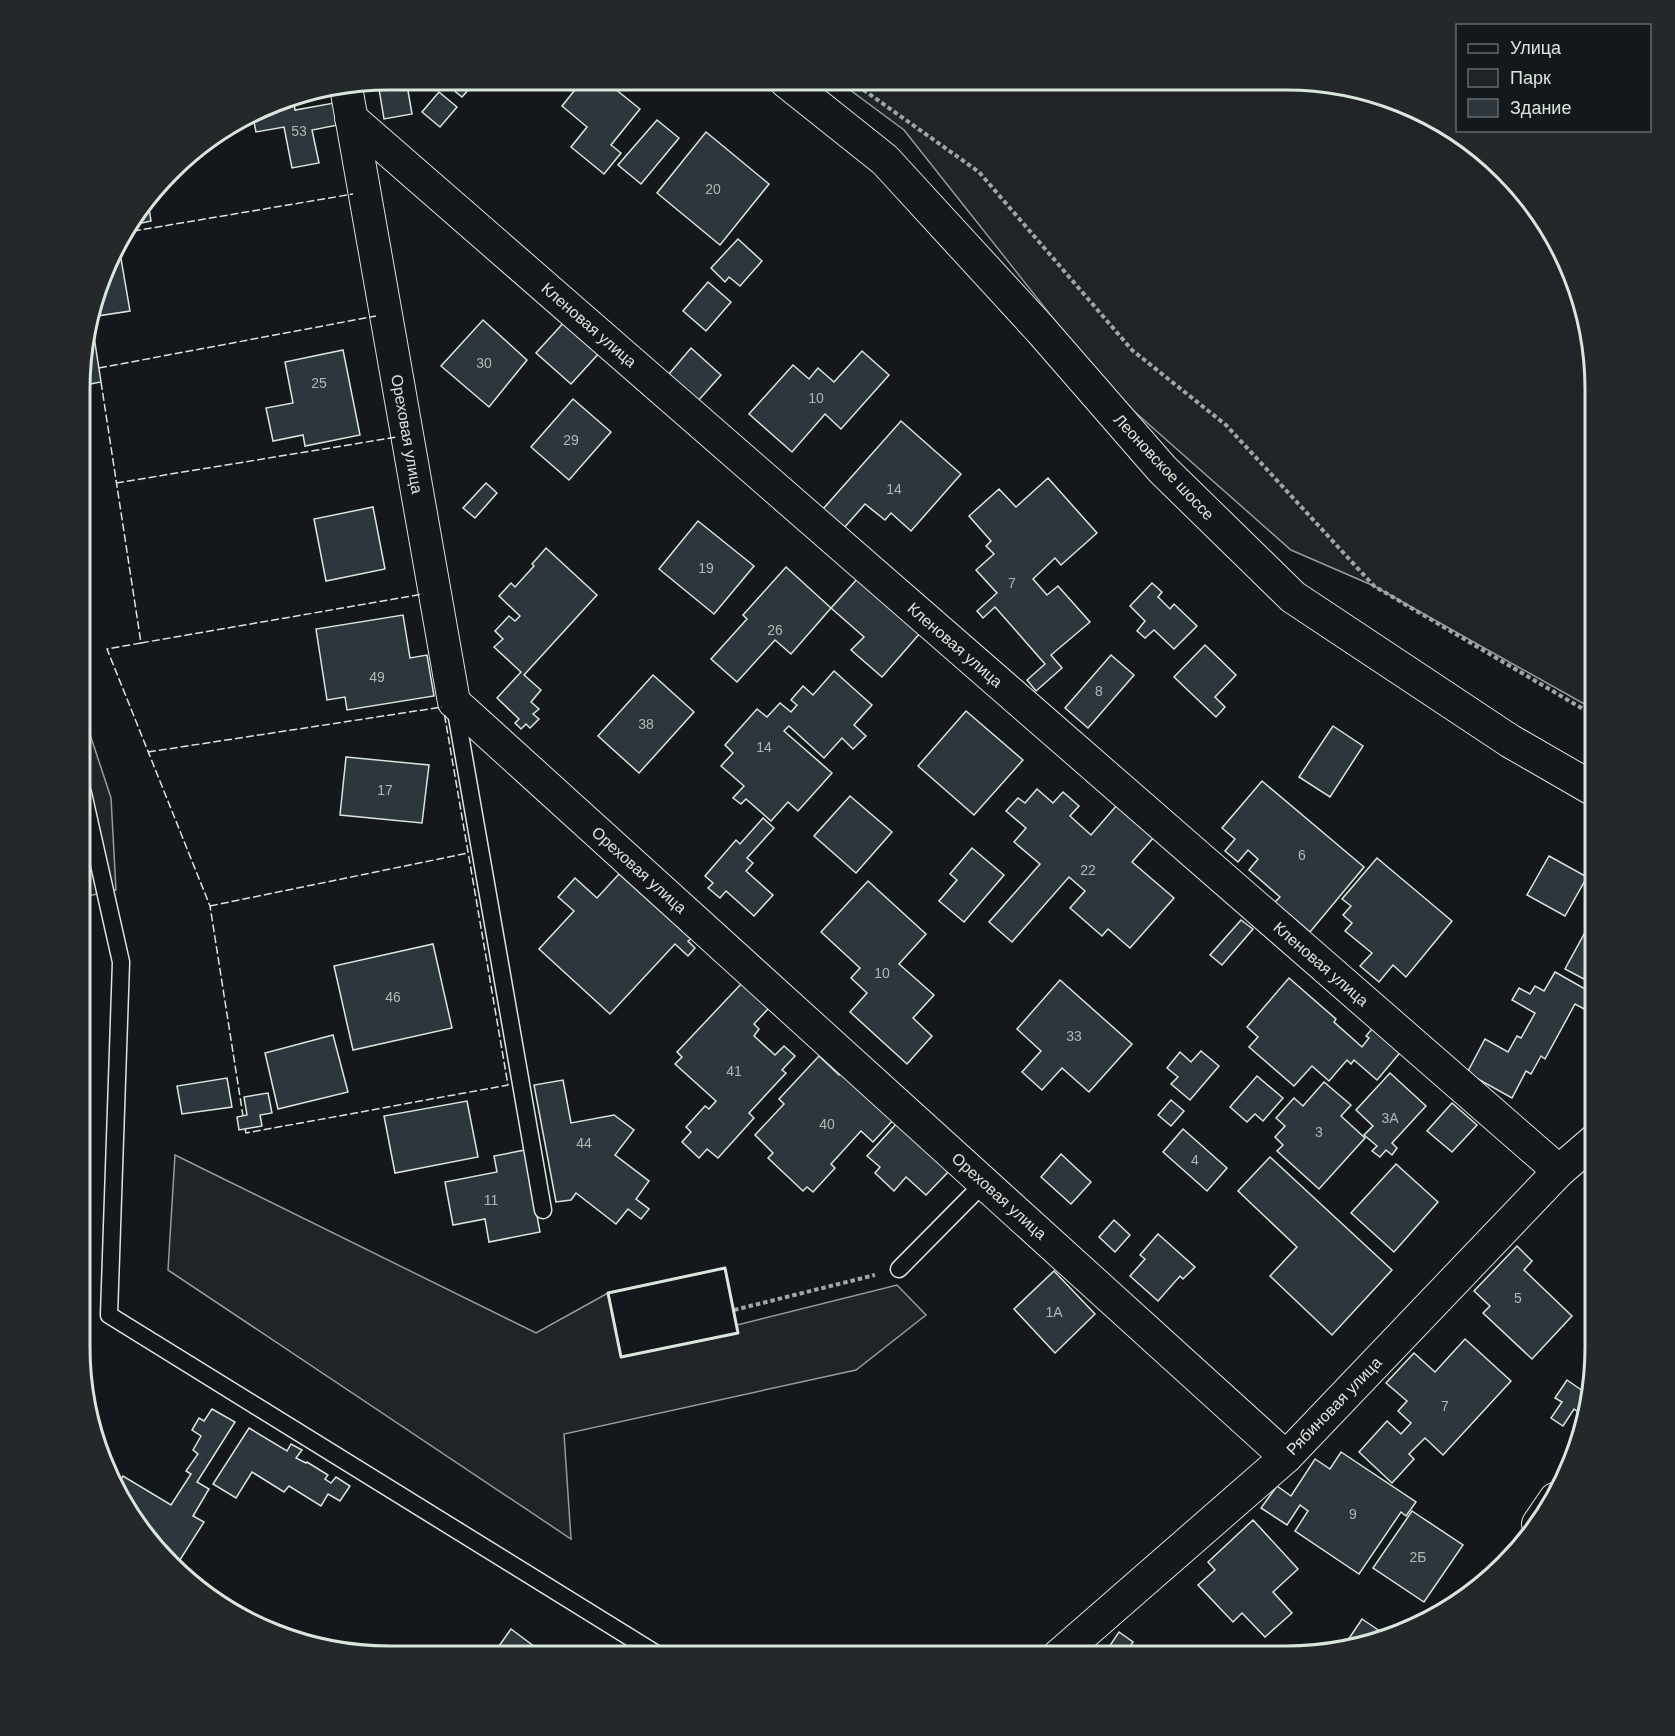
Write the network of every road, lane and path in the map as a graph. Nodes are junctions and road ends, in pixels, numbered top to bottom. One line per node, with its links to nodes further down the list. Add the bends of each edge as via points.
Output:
1 (797, 90): 7 (main road, Леоновское шоссе, via 885,160 1162,468 1293,597 1510,741)
2 (864, 90): 6 (path, via 979,172 1132,350 1226,425 1374,586)
3 (347, 93): 4 (street, Ореховая улица)
4 (351, 118): 5 (street, Ореховая улица); 10 (street, Кленовая улица)
5 (454, 702): 11 (street, Ореховая улица); 12 (lane)
6 (1585, 710)
7 (1585, 784)
8 (90, 824): 16 (lane, via 121,962 109,1315)
9 (1585, 1149): 10 (street, Рябиновая улица)
10 (1559, 1171): 15 (street, Рябиновая улица)
11 (984, 1183): 13 (lane); 15 (street, Ореховая улица)
12 (543, 1210)
13 (899, 1269): 14 (path)
14 (734, 1310)
15 (1286, 1457): 17 (street, Рябиновая улица)
16 (644, 1646)
17 (1069, 1646)

